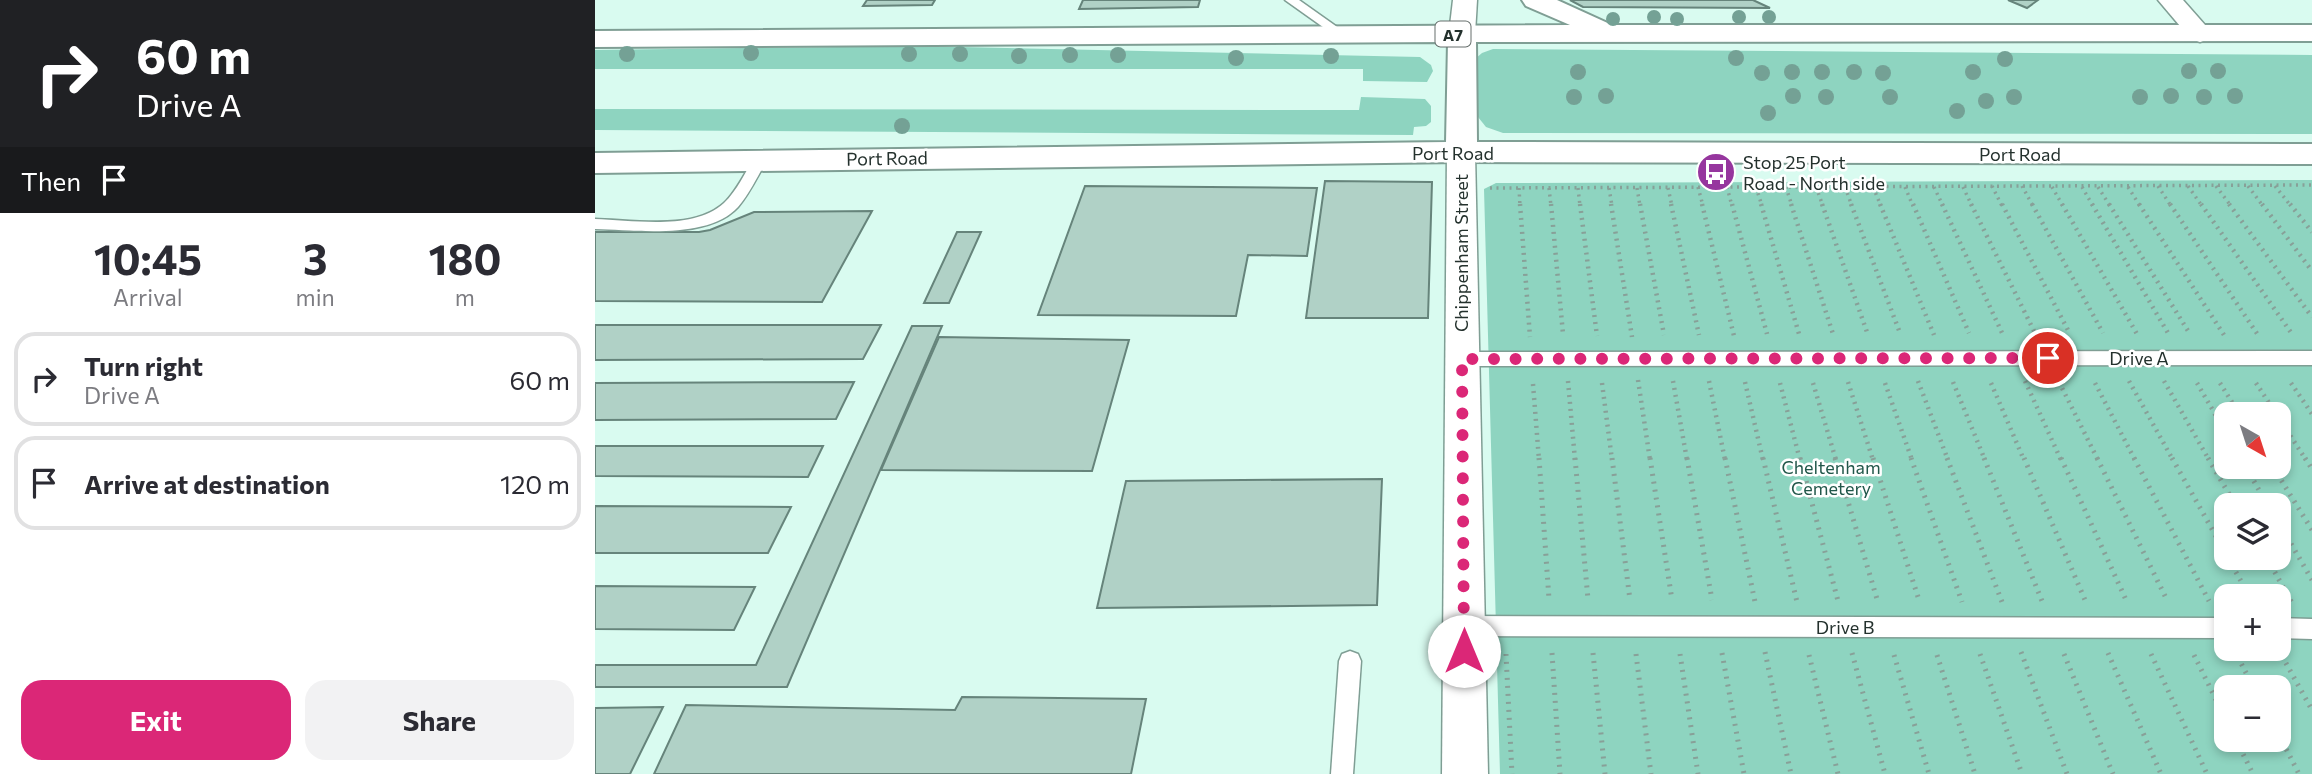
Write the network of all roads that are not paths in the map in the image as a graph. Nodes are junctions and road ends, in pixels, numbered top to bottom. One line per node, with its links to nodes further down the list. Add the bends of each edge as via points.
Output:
1 (1291, 0): 6 (lane)
2 (1465, 0): 7 (street)
3 (1535, 0): 9 (highway)
4 (2170, 0): 8 (street)
5 (2312, 33): 8 (highway, A7)
6 (1341, 34): 7 (highway, A7); 10 (highway, A7)
7 (1462, 34): 9 (highway, A7); 11 (highway)
8 (2200, 34): 9 (highway, A7)
9 (1614, 35)
10 (595, 38)
11 (1461, 152): 12 (highway, Port Road); 13 (highway, Port Road); 17 (street, Chippenham Street)
12 (2312, 154)
13 (760, 160): 14 (highway, Port Road); 15 (lane, via 730,206 717,216 696,223)
14 (595, 162)
15 (595, 224)
16 (2310, 358): 17 (lane, Drive A)
17 (1462, 359): 18 (street, Chippenham Street)
18 (1464, 626): 19 (lane, Drive B); 24 (street, Chippenham Street)
19 (2214, 628)
20 (2291, 628): 21 (lane)
21 (2309, 629)
22 (1350, 661): 23 (lane)
23 (1342, 774)
24 (1465, 774)

